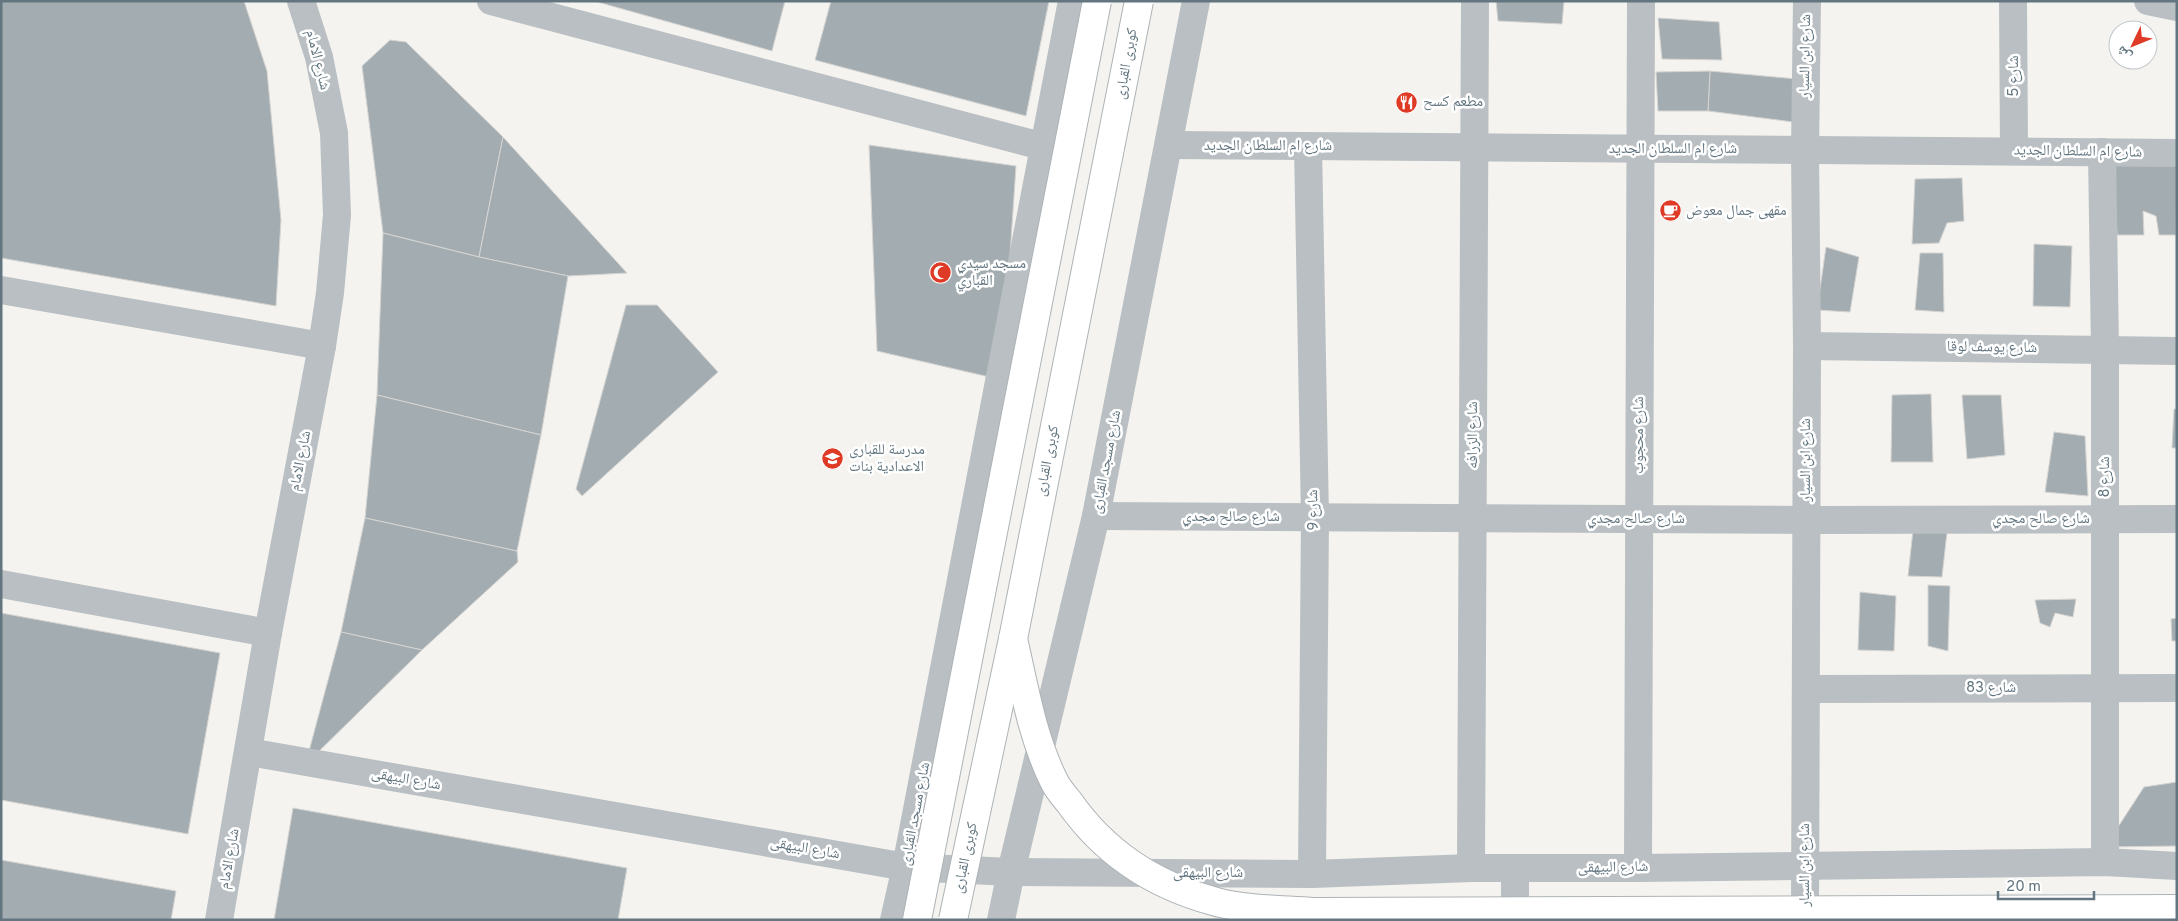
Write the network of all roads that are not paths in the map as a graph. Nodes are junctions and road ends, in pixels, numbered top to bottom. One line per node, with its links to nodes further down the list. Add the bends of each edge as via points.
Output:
1 (301, 1): 23 (street, شارع الامام, via 319,57 334,133 337,215)
2 (491, 1): 15 (street)
3 (1072, 1): 15 (street, شارع مسجد القبارى)
4 (1097, 1): 53 (main road, bridge)
5 (1139, 1): 36 (main road, كوبرى القبارى, bridge)
6 (1196, 1): 13 (street, شارع مسجد القبارى)
7 (1474, 1): 16 (street, شارع الزرافه)
8 (1641, 1): 17 (street, شارع محجوب)
9 (1807, 1): 18 (street, شارع ابن السيار)
10 (2013, 1): 19 (street, شارع 5)
11 (2148, 1): 12 (street)
12 (2177, 7)
13 (1169, 145): 14 (street, شارع ام السلطان الجديد); 27 (street, شارع مسجد القبارى)
14 (1308, 146): 16 (street, شارع ام السلطان الجديد); 28 (street, شارع 9)
15 (1045, 147): 44 (street, شارع مسجد القبارى)
16 (1473, 148): 17 (street, شارع ام السلطان الجديد); 30 (street, شارع الزرافه)
17 (1639, 149): 18 (street, شارع ام السلطان الجديد); 31 (street, شارع محجوب)
18 (1805, 150): 19 (street, شارع ام السلطان الجديد); 24 (street, شارع ابن السيار)
19 (2014, 151): 20 (street, شارع ام السلطان الجديد)
20 (2102, 152): 21 (street, شارع ام السلطان الجديد); 25 (street, شارع 8)
21 (2177, 153)
22 (1, 290): 23 (street)
23 (322, 346): 35 (street, شارع الامام)
24 (1807, 346): 25 (street, شارع يوسف لوقا); 33 (street, شارع ابن السيار)
25 (2105, 349): 26 (street, شارع يوسف لوقا); 29 (street, شارع 8)
26 (2177, 351)
27 (1096, 516): 28 (street, شارع صالح مجدي); 48 (street, شارع مسجد القبارى)
28 (1315, 518): 30 (street, شارع صالح مجدي); 49 (street, شارع 9)
29 (2106, 518): 32 (street, شارع صالح مجدي); 33 (street, شارع صالح مجدي); 37 (street, شارع 8)
30 (1473, 519): 31 (street, شارع صالح مجدي); 45 (street, شارع الزرافه)
31 (1640, 519): 33 (street, شارع صالح مجدي); 46 (street, شارع محجوب)
32 (2177, 519)
33 (1806, 520): 39 (street, شارع ابن السيار)
34 (1, 584): 35 (street)
35 (268, 633): 40 (street, شارع الامام)
36 (1013, 639): 50 (main road, bridge, via 1031,716 1054,782 1084,824 1122,858 1166,885 1214,902 1318,912); 54 (main road, كوبرى القبارى, bridge)
37 (2106, 688): 38 (street, شارع 83); 39 (street, شارع 83); 41 (street, شارع 8)
38 (2177, 688)
39 (1806, 689): 42 (street, شارع ابن السيار)
40 (249, 752): 44 (street, شارع البيهقى); 51 (street, شارع الامام)
41 (2105, 862): 42 (street, شارع البيهقى); 43 (street, شارع البيهقى)
42 (1806, 864): 46 (street, شارع البيهقى); 57 (street, شارع ابن السيار)
43 (2177, 866)
44 (906, 867): 48 (street, شارع البيهقى); 52 (street, شارع مسجد القبارى)
45 (1471, 868): 47 (street, شارع البيهقى); 49 (street, شارع البيهقى)
46 (1638, 868): 47 (street, شارع البيهقى)
47 (1515, 869): 56 (street)
48 (1011, 872): 49 (street, شارع البيهقى); 55 (street, شارع مسجد القبارى)
49 (1312, 874)
50 (2177, 909)
51 (219, 920)
52 (894, 920)
53 (917, 920)
54 (953, 920)
55 (1002, 920)
56 (1515, 920)
57 (1805, 920)

